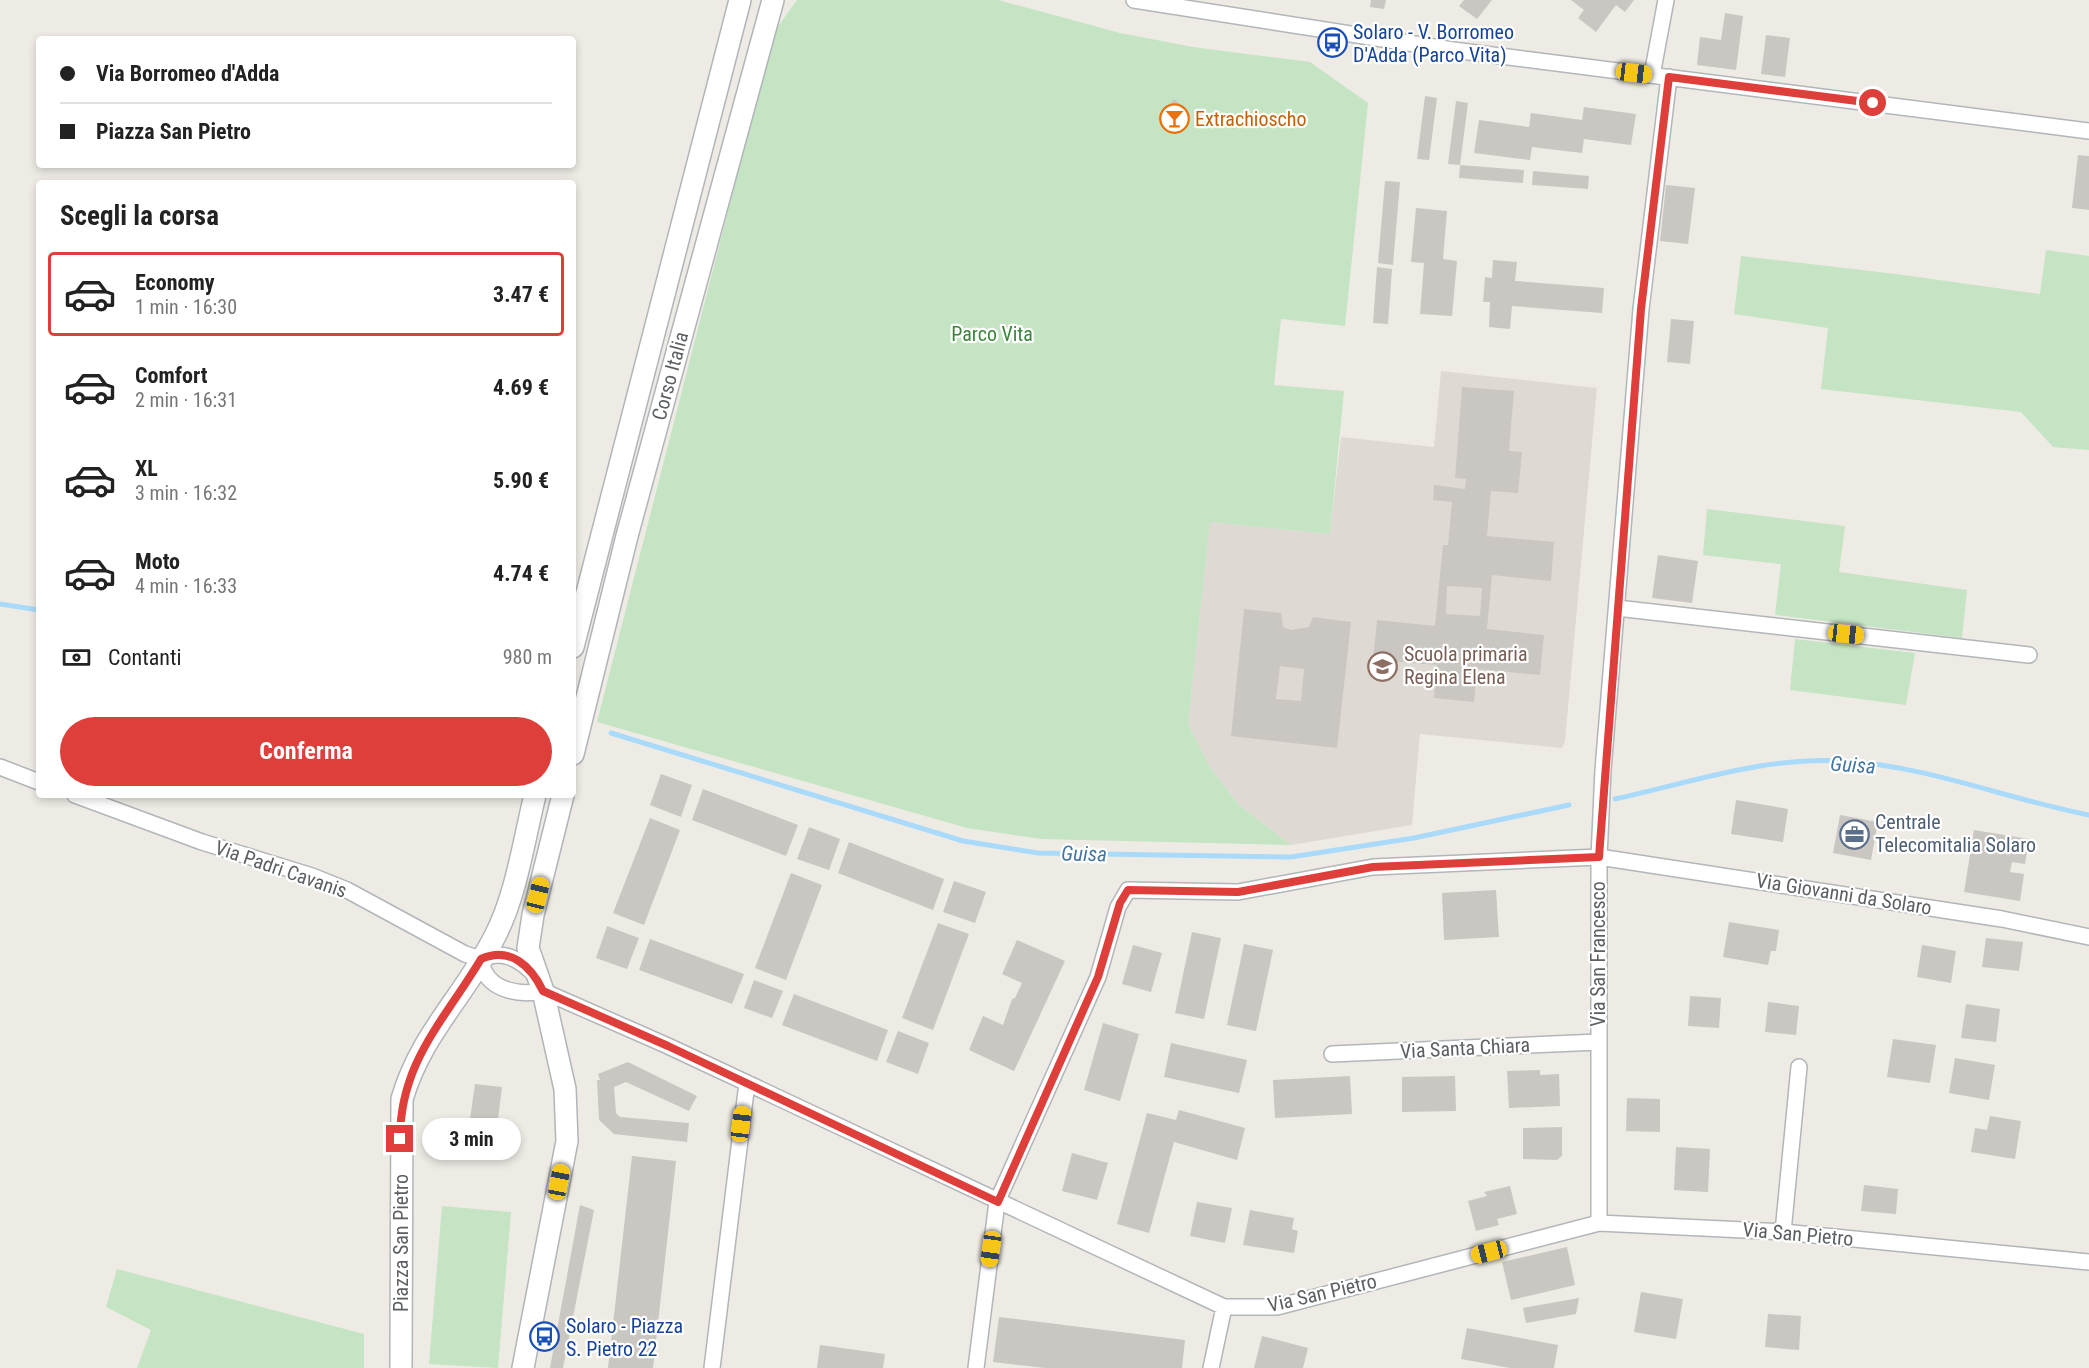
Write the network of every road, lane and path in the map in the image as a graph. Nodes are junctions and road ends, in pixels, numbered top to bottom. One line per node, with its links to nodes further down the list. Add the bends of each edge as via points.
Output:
1 (740, 0): 11 (street, Corso Italia)
2 (772, 0): 13 (street, Corso Italia, via 630,524)
3 (1134, 0): 6 (street)
4 (1139, 0): 6 (street)
5 (1666, 0): 7 (street)
6 (1156, 5): 7 (street, via 1453,50)
7 (1652, 75): 8 (street)
8 (1669, 77): 9 (street); 10 (street, Via San Francesco, via 1641,309)
9 (2089, 131)
10 (1617, 608): 12 (street); 19 (street, Via San Francesco)
11 (576, 635)
12 (2029, 655)
13 (576, 742)
14 (0, 767): 15 (street)
15 (36, 781)
16 (83, 798): 21 (street, Via Padri Cavanis, via 347,890)
17 (534, 798): 21 (street, via 505,913)
18 (562, 798): 22 (street, via 528,948)
19 (1599, 857): 20 (street, Via Giovanni da Solaro, via 2002,919); 23 (street, Via San Francesco); 27 (street, Via Giovanni da Solaro, via 1373,867 1238,892 1133,889 1124,893 1098,977)
20 (2089, 937)
21 (481, 959): 22 (street, via 490,955 518,959); 22 (street, via 482,971 504,989 528,994); 32 (street, Piazza San Pietro, via 425,1043 402,1099)
22 (540, 983): 26 (street, Via San Pietro); 33 (street, via 565,1089 567,1142)
23 (1598, 1042): 24 (street, Via Santa Chiara); 28 (street, Via San Francesco)
24 (1332, 1054)
25 (1799, 1067): 29 (street)
26 (747, 1083): 27 (street, Via San Pietro); 34 (street)
27 (998, 1202): 31 (street, Via San Pietro); 35 (street)
28 (1599, 1223): 29 (street, Via San Pietro); 31 (street, Via San Pietro, via 1277,1307)
29 (1783, 1232): 30 (street, Via San Pietro)
30 (2089, 1262)
31 (1224, 1307): 36 (street)
32 (401, 1368)
33 (523, 1368)
34 (712, 1368)
35 (976, 1368)
36 (1211, 1368)

